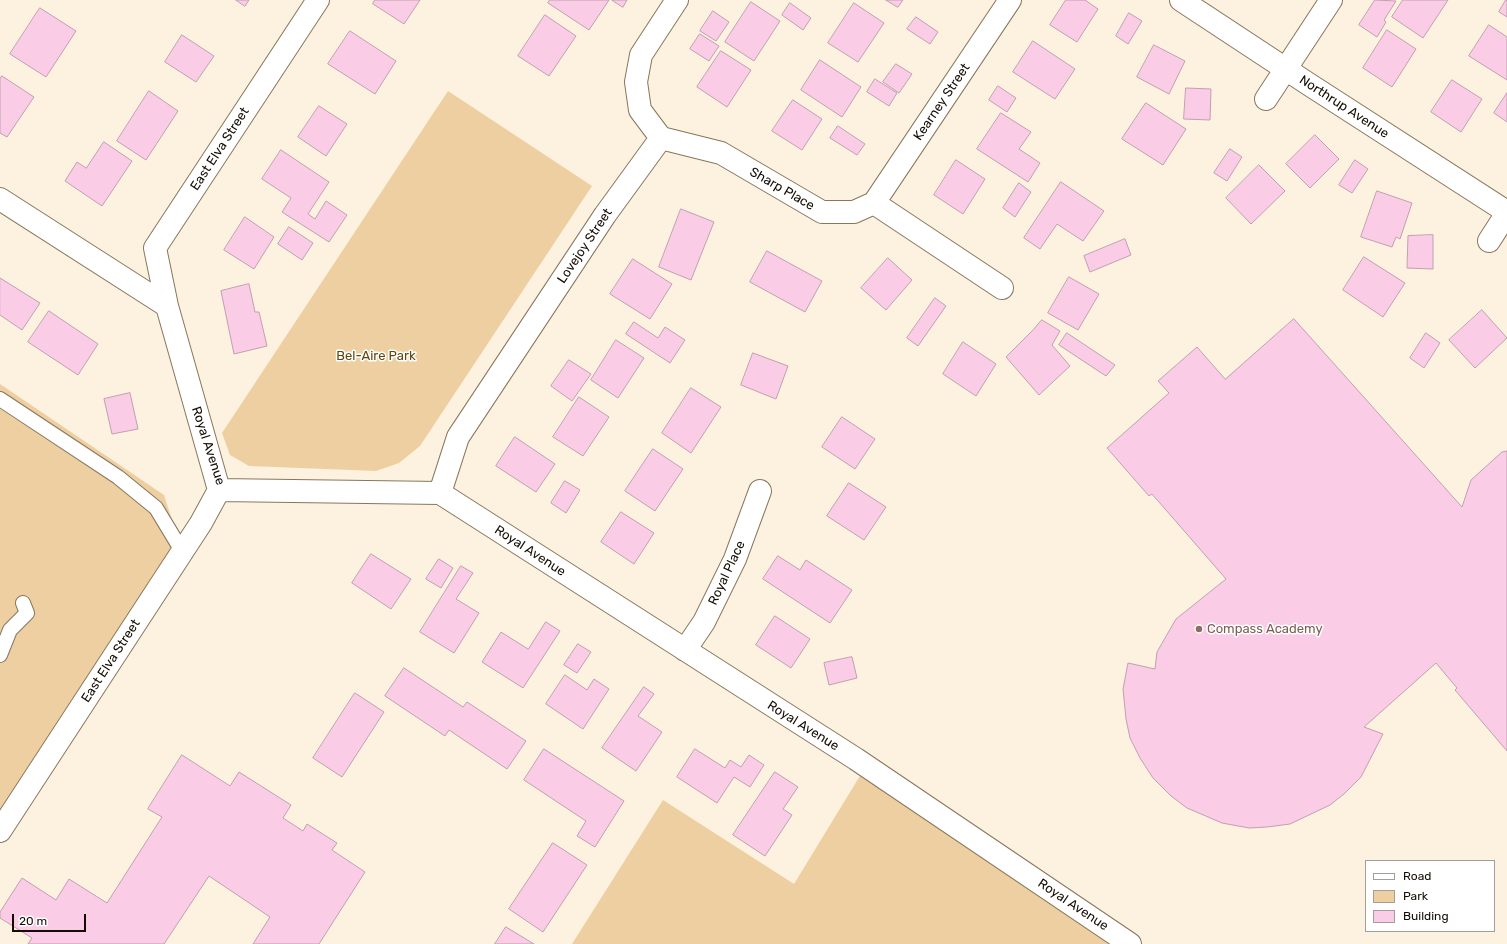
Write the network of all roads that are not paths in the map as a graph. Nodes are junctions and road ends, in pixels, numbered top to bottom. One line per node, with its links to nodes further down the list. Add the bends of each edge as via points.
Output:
1 (318, 0): 14 (street, East Elva Street, via 155,248)
2 (677, 0): 8 (street, via 640,55 636,82 640,110)
3 (1010, 0): 10 (street, Kearney Street)
4 (1181, 0): 6 (street, Northrup Avenue)
5 (1331, 0): 6 (street)
6 (1286, 69): 7 (street); 11 (street, Northrup Avenue)
7 (1266, 99)
8 (661, 138): 10 (street, Sharp Place, via 721,153 822,212 854,212); 18 (street, Lovejoy Street, via 604,215 458,437)
9 (0, 198): 14 (street)
10 (874, 203): 13 (street)
11 (1507, 212): 12 (street)
12 (1489, 241)
13 (1002, 288)
14 (167, 306): 16 (street, Royal Avenue)
15 (0, 399): 19 (lane, via 118,477 156,508)
16 (219, 490): 18 (street, Royal Avenue); 19 (street, East Elva Street)
17 (760, 491): 21 (street, Royal Place, via 735,559 704,622)
18 (440, 494): 21 (street, Royal Avenue)
19 (182, 551): 23 (street, East Elva Street)
20 (23, 603): 22 (lane, via 27,613 10,630)
21 (685, 650): 24 (street, Royal Avenue, via 856,759)
22 (0, 655)
23 (0, 831)
24 (1130, 944)

